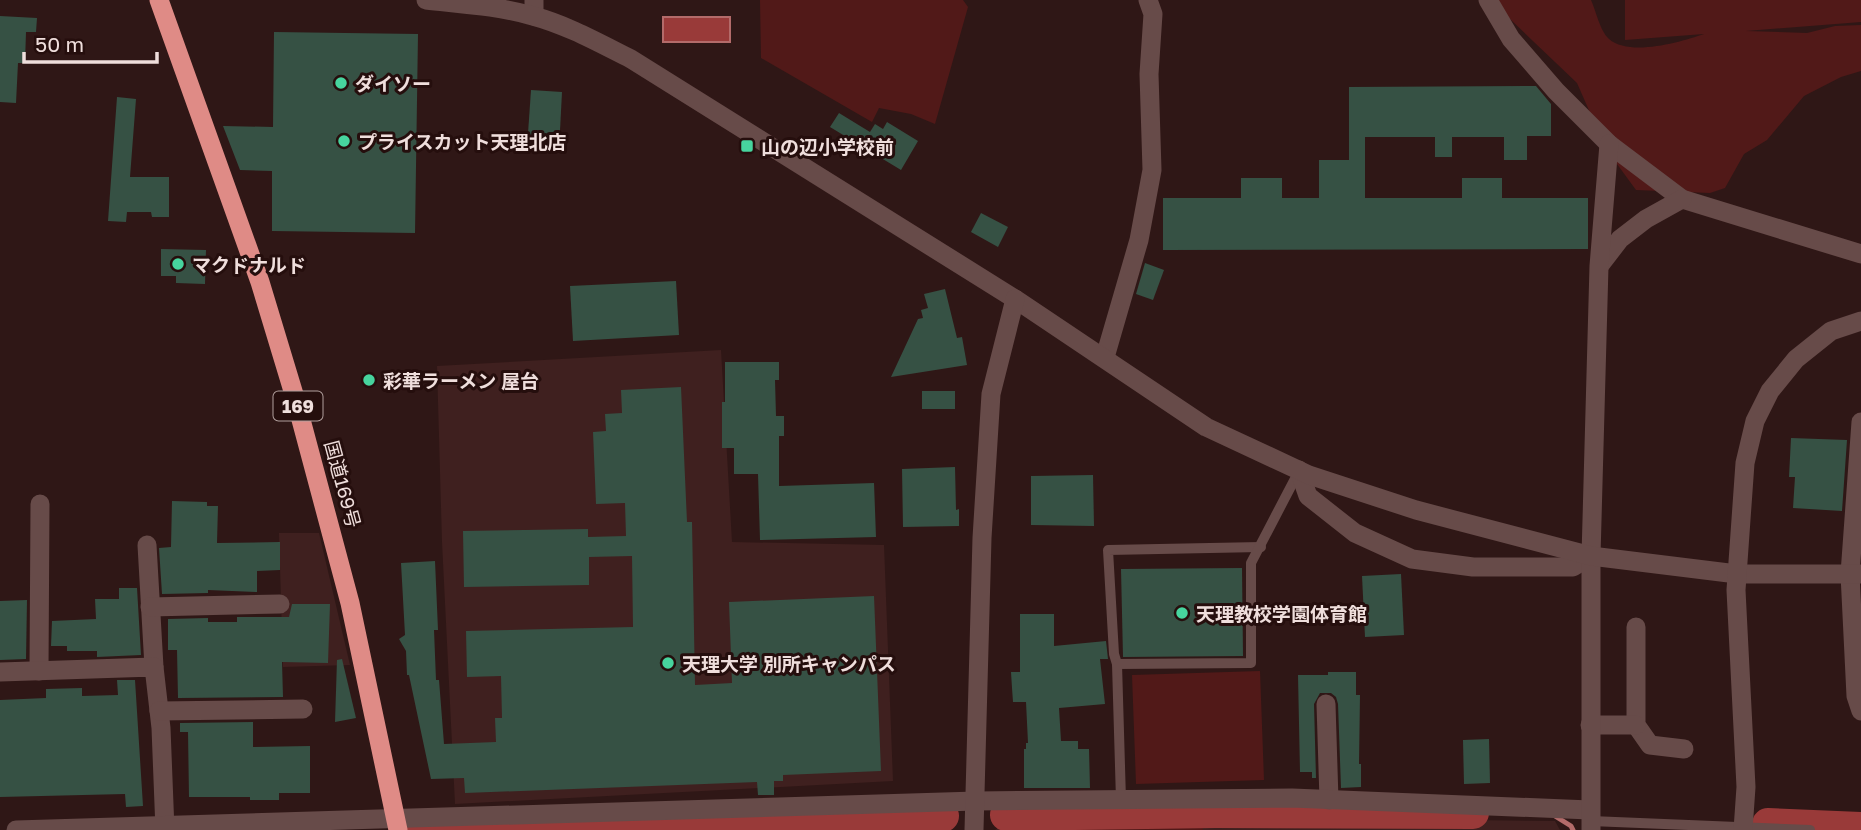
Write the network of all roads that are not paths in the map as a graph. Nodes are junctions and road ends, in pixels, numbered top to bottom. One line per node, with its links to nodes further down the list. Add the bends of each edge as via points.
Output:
1 (159, 0): 39 (highway, 国道169号 / 169, via 260,282 296,401 350,603)
2 (426, 0): 5 (street)
3 (1147, 0): 12 (street, via 1153,14 1149,74 1152,170 1139,240)
4 (1488, 0): 6 (street, via 1511,39)
5 (534, 8): 10 (street, via 631,59)
6 (1609, 144): 7 (street); 9 (street)
7 (1682, 199): 8 (street); 9 (street, via 1620,239)
8 (1861, 254)
9 (1599, 266): 18 (street)
10 (1015, 299): 12 (street); 37 (street, via 991,394)
11 (1861, 321): 20 (street, via 1831,331 1796,359 1770,391 1755,421 1745,463)
12 (1105, 357): 14 (street, via 1206,428)
13 (1861, 422): 19 (street)
14 (1299, 470): 17 (lane); 18 (street, via 1416,510); 18 (street, via 1308,496 1355,533 1412,559 1473,567 1573,568)
15 (40, 504): 26 (street)
16 (147, 545): 22 (street)
17 (1261, 547): 24 (lane, via 1251,563 1251,663); 24 (lane, via 1108,550)
18 (1591, 556): 20 (street); 32 (street)
19 (1856, 574): 20 (street); 30 (street)
20 (1737, 582): 43 (street, via 1746,787)
21 (280, 604): 22 (street)
22 (150, 607): 25 (street)
23 (1636, 627): 33 (street)
24 (1117, 664): 35 (lane)
25 (154, 667): 26 (street); 31 (street)
26 (39, 671): 27 (street)
27 (0, 673)
28 (1326, 704): 36 (street)
29 (303, 709): 31 (street)
30 (1861, 710)
31 (159, 711): 40 (street)
32 (1590, 725): 33 (street); 38 (street)
33 (1636, 725): 34 (street, via 1650,745)
34 (1684, 748)
35 (1121, 800): 36 (street); 37 (street)
36 (1329, 800): 38 (street)
37 (975, 805): 39 (street); 42 (street)
38 (1590, 820): 44 (lane)
39 (396, 824): 40 (street)
40 (165, 827): 41 (street)
41 (16, 830)
42 (974, 830)
43 (1743, 830)
44 (1810, 830)

